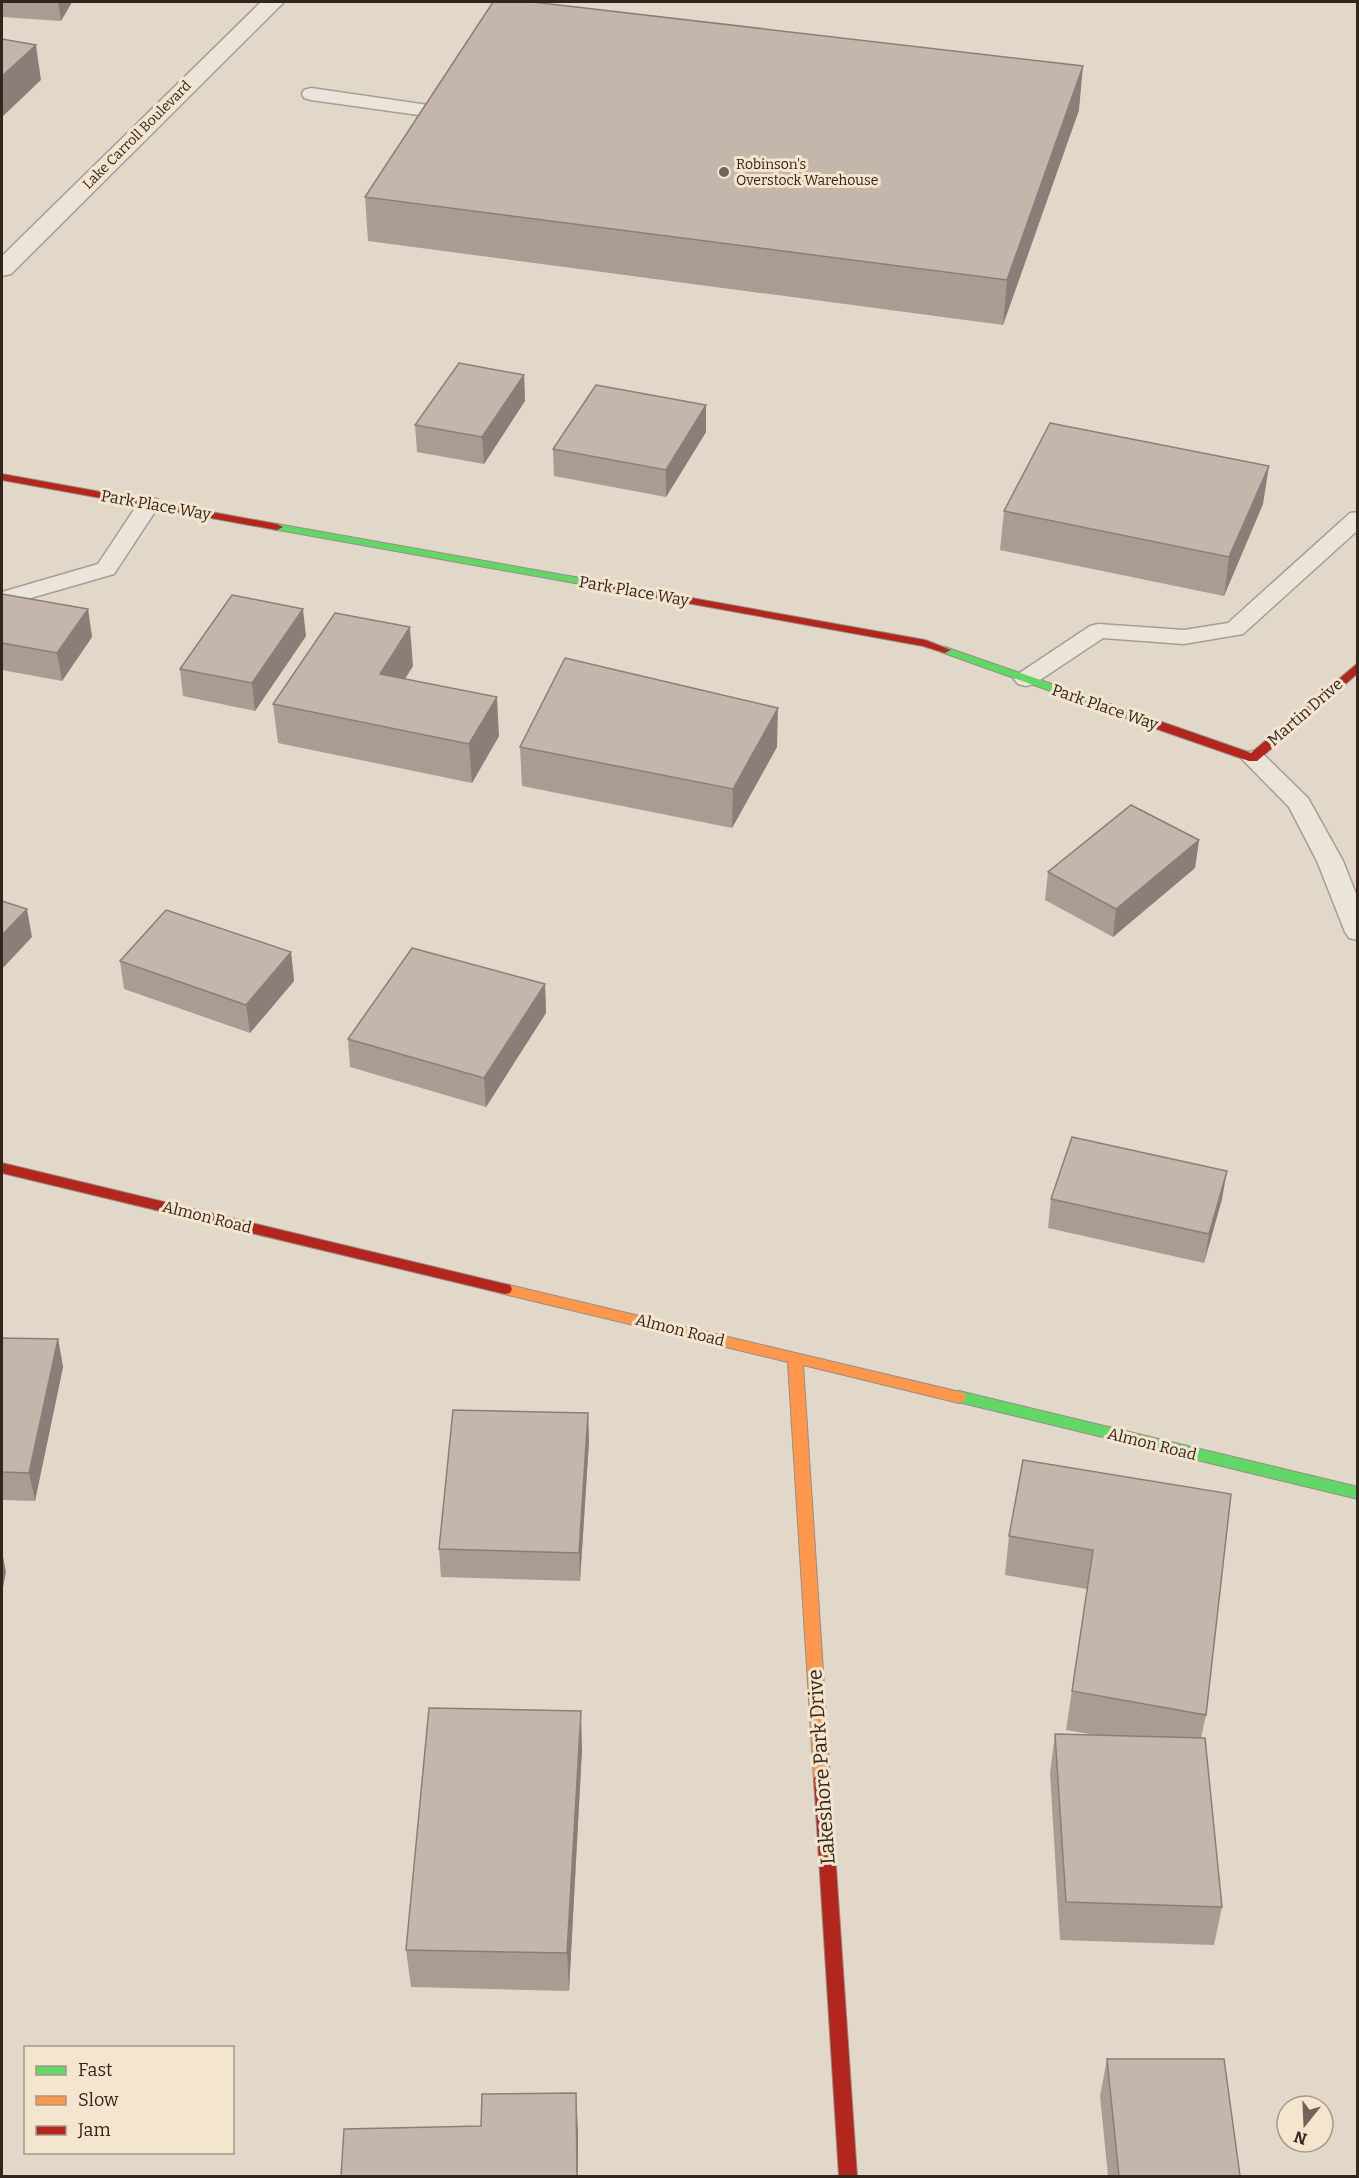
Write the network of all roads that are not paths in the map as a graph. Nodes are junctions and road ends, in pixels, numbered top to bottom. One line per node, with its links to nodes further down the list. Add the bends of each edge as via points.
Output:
1 (273, 2): 4 (street, Lake Carroll Boulevard)
2 (460, 72): 3 (lane, via 433,111)
3 (311, 94)
4 (2, 269)
5 (2, 477): 6 (street, Park Place Way)
6 (149, 504): 8 (lane, via 106,569 9,597); 10 (street, Park Place Way, via 925,643)
7 (1358, 518): 10 (lane, via 1235,629 1184,637 1098,631)
8 (2, 605)
9 (1358, 666): 11 (street, Martin Drive)
10 (1026, 679): 11 (street, Park Place Way)
11 (1253, 758): 12 (lane, via 1299,803 1330,861)
12 (1358, 932)
13 (2, 1168): 14 (street, Almon Road)
14 (795, 1358): 15 (street, Almon Road); 16 (street, Lakeshore Park Drive)
15 (1358, 1493)
16 (848, 2176)

